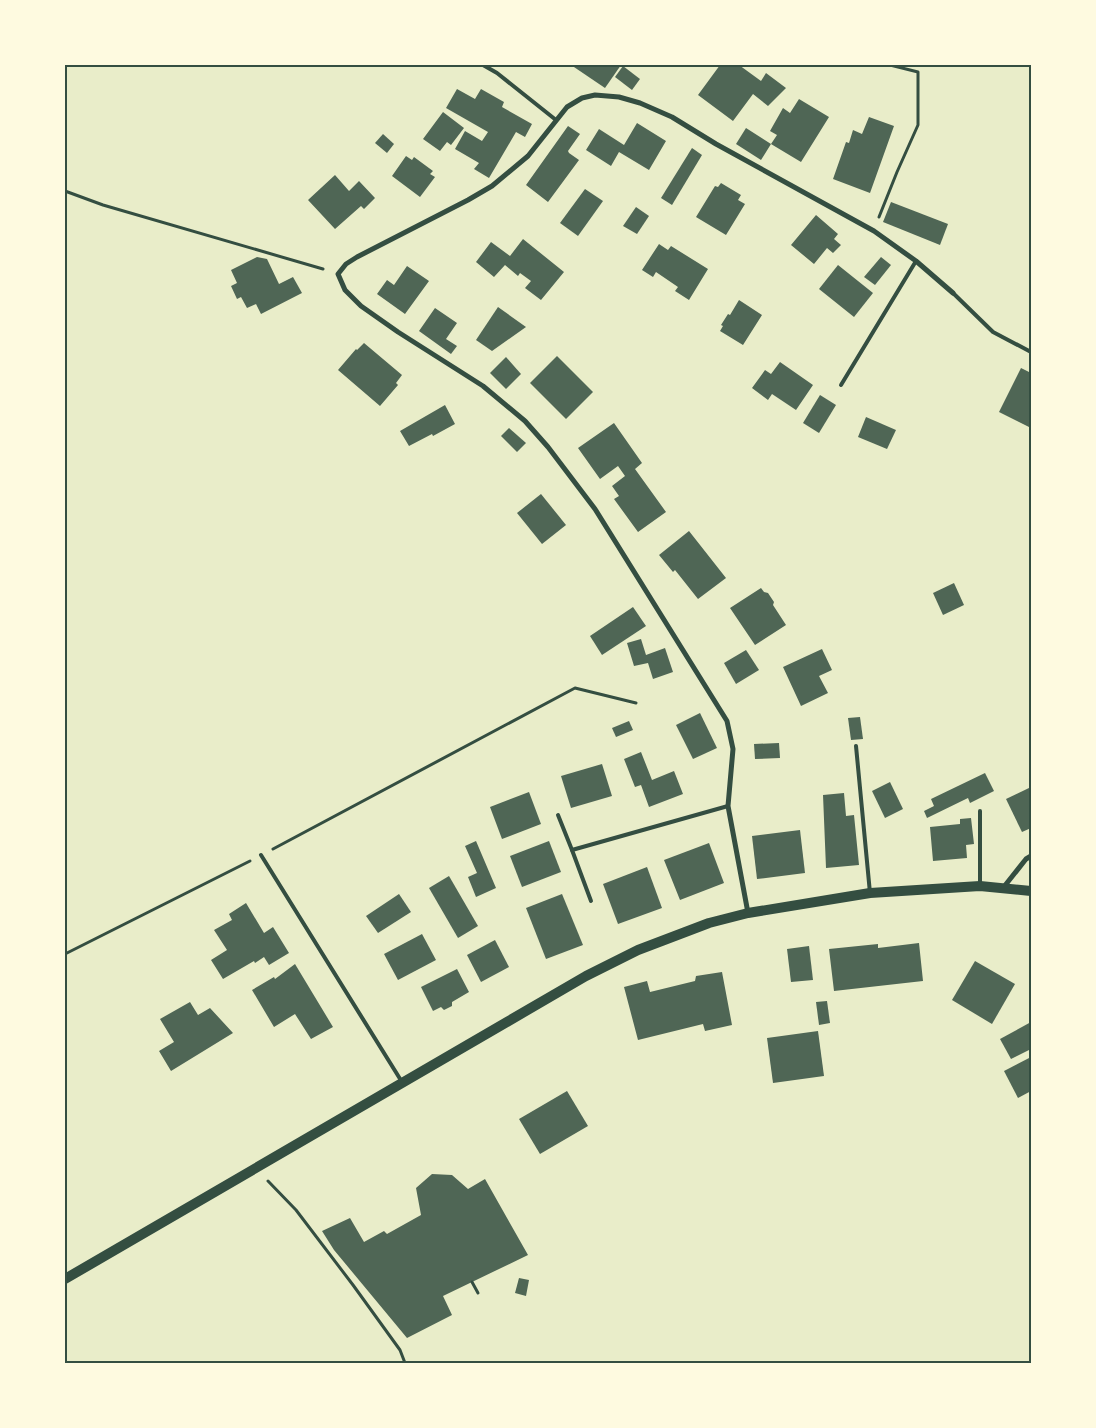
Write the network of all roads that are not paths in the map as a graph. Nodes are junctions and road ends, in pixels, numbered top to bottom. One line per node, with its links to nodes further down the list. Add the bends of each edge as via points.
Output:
1 (484, 65): 2 (lane)
2 (556, 120): 3 (street, via 566,107 595,95 640,103 672,117 874,231); 8 (street, via 528,156 492,186 358,257 338,274 345,290 361,306 483,386 525,421 595,509 727,721 733,749)
3 (916, 261): 4 (street); 6 (lane)
4 (953, 293): 5 (lane, via 993,332)
5 (1031, 352)
6 (841, 385)
7 (856, 746): 17 (lane)
8 (728, 806): 11 (lane); 19 (street)
9 (980, 812): 14 (lane)
10 (558, 815): 11 (lane)
11 (572, 850): 18 (lane)
12 (261, 855): 20 (lane)
13 (1031, 856): 15 (street)
14 (980, 886): 15 (main road); 17 (main road)
15 (1003, 888): 16 (main road)
16 (1031, 892)
17 (870, 893): 19 (main road)
18 (590, 901)
19 (748, 913): 20 (main road, via 709,923 638,950 586,976)
20 (402, 1082): 21 (main road)
21 (65, 1279)

